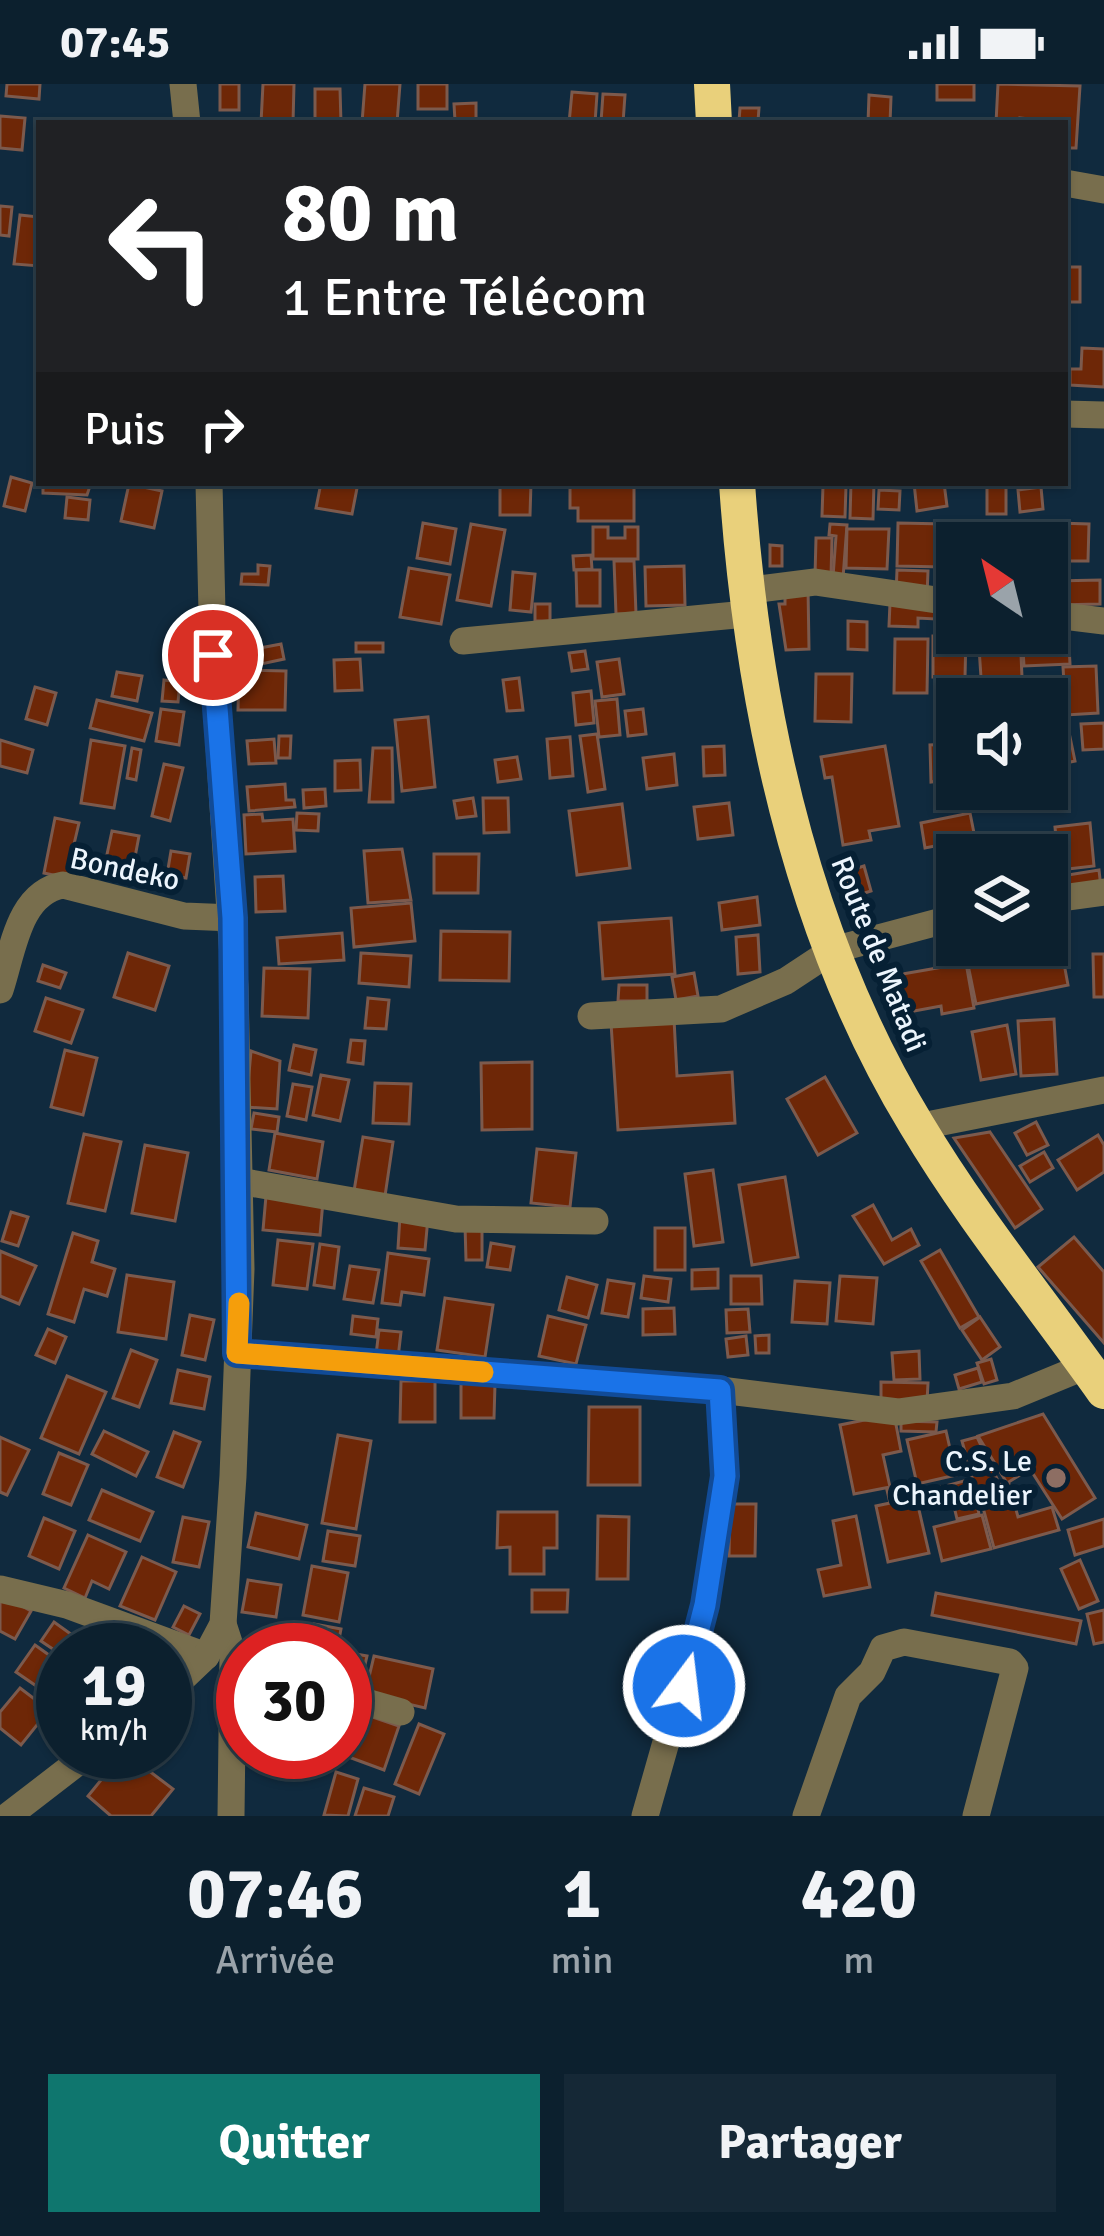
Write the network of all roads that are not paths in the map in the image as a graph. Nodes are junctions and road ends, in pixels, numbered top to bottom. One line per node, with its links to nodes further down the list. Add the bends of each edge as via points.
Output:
1 (184, 84): 3 (street)
2 (712, 84): 4 (highway)
3 (187, 120)
4 (714, 120)
5 (1068, 184): 6 (street)
6 (1104, 190)
7 (1068, 414): 8 (street)
8 (1104, 415)
9 (209, 486): 18 (street)
10 (737, 486): 12 (highway, Route de Matadi)
11 (936, 600): 12 (street, via 814,582)
12 (745, 603): 15 (street); 20 (highway, Route de Matadi, via 792,828)
13 (1068, 617): 14 (street)
14 (1104, 621)
15 (463, 640)
16 (1104, 892): 17 (street)
17 (1068, 897)
18 (233, 918): 21 (street, Bondeko, via 45,888 32,898); 25 (street)
19 (936, 922): 20 (street)
20 (832, 950): 22 (street, via 721,1009); 24 (highway, Route de Matadi)
21 (0, 990)
22 (591, 1016)
23 (1104, 1090): 24 (street)
24 (917, 1127): 28 (highway, Route de Matadi)
25 (239, 1181): 26 (street, via 456,1219); 27 (street)
26 (595, 1221)
27 (237, 1353): 29 (street); 31 (street)
28 (1095, 1379): 29 (street, via 938,1409 811,1404)
29 (720, 1390): 41 (street, via 725,1476 705,1605)
30 (0, 1589): 33 (street)
31 (223, 1623)
32 (216, 1637): 33 (street)
33 (206, 1656): 34 (street)
34 (192, 1669)
35 (372, 1704): 36 (street)
36 (401, 1712)
37 (56, 1779): 39 (street)
38 (233, 1779): 40 (street)
39 (8, 1816)
40 (231, 1816)
41 (645, 1816)
42 (806, 1816): 43 (street, via 848,1696 883,1648 904,1642 1015,1668)
43 (976, 1816)

